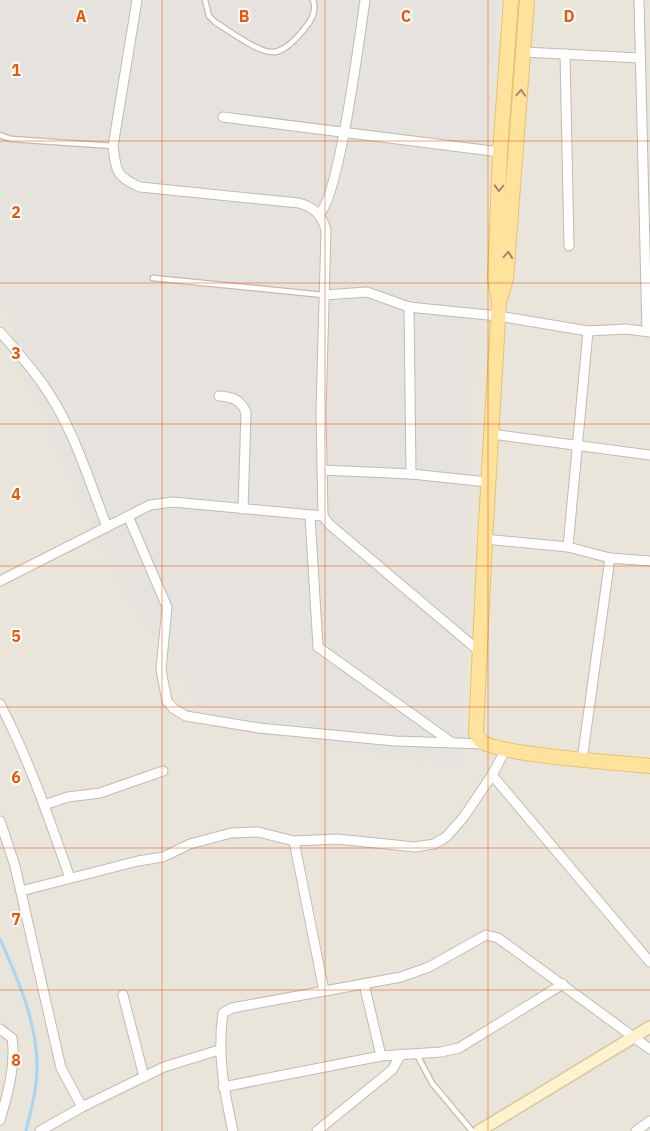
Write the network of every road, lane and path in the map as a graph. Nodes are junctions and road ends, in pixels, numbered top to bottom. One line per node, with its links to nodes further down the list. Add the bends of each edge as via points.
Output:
1 (137, 0): 14 (street)
2 (204, 0): 3 (lane, via 209,16 215,22 265,51 276,52 304,29 314,15)
3 (313, 0)
4 (365, 0): 12 (street)
5 (511, 0): 15 (main road)
6 (527, 0): 8 (main road)
7 (639, 0): 10 (street)
8 (524, 52): 9 (street); 23 (main road, one-way to 8, via 506,286)
9 (565, 54): 10 (street); 18 (street)
10 (640, 58): 16 (street)
11 (223, 117): 12 (street)
12 (344, 132): 15 (street); 17 (street, via 328,201)
13 (0, 135): 14 (lane, via 11,139)
14 (113, 146): 17 (street, via 116,168 123,180 140,187 300,204)
15 (500, 152): 23 (main road, one-way to 23, via 495,279)
16 (646, 169): 19 (street)
17 (319, 214): 21 (street, via 326,230)
18 (569, 246)
19 (647, 247): 26 (street)
20 (153, 278): 21 (lane)
21 (324, 295): 22 (street, via 367,292); 31 (street)
22 (409, 307): 23 (street); 32 (street)
23 (499, 309): 24 (street); 28 (main road)
24 (588, 330): 26 (street); 29 (street)
25 (0, 332): 38 (street, via 42,383 63,418 76,443)
26 (648, 332)
27 (219, 396): 34 (street, via 237,399 246,412)
28 (490, 434): 29 (street); 33 (main road)
29 (577, 445): 30 (street); 40 (street)
30 (650, 455)
31 (322, 470): 32 (street); 37 (street)
32 (410, 474): 33 (street)
33 (488, 482): 39 (main road)
34 (243, 509): 35 (street, via 173,502 150,505); 36 (street)
35 (128, 516): 38 (street); 47 (street, via 166,607 161,670 167,700 174,709 186,716 259,728 395,741)
36 (310, 516): 37 (street); 47 (street, via 318,647)
37 (323, 516): 44 (street)
38 (107, 527): 43 (street)
39 (485, 539): 40 (street); 44 (main road)
40 (568, 547): 41 (street)
41 (610, 558): 42 (street); 49 (street)
42 (650, 561)
43 (0, 581)
44 (479, 651): 46 (main road)
45 (0, 704): 53 (street, via 17,736)
46 (481, 739): 47 (street); 48 (main road)
47 (451, 742)
48 (506, 749): 49 (main road); 52 (street)
49 (582, 760): 50 (main road)
50 (650, 766)
51 (163, 771): 53 (street, via 100,793 68,797)
52 (492, 775): 55 (street, via 463,818 446,837 434,844 416,847 337,839); 58 (street)
53 (44, 805): 56 (street)
54 (0, 821): 57 (street)
55 (294, 842): 56 (street, via 258,832 231,833 190,844 163,857); 61 (street)
56 (70, 878): 57 (street)
57 (21, 891): 73 (street, via 62,1068)
58 (650, 962)
59 (364, 984): 60 (street, via 401,977 429,967 490,935); 61 (street); 70 (street)
60 (563, 984): 65 (street); 68 (street, via 459,1048)
61 (324, 992): 67 (street, via 232,1008 223,1013)
62 (123, 995): 71 (street)
63 (650, 1027): 65 (main road)
64 (0, 1029): 74 (street, via 12,1038 14,1051)
65 (635, 1037): 66 (street); 80 (main road)
66 (650, 1049)
67 (219, 1050): 71 (street); 72 (street)
68 (415, 1052): 69 (street); 79 (lane, via 432,1083)
69 (401, 1054): 70 (street); 78 (street, via 392,1070)
70 (382, 1056): 72 (street)
71 (144, 1076): 73 (street)
72 (223, 1087): 77 (street)
73 (82, 1107): 76 (street)
74 (0, 1120)
75 (650, 1121): 81 (street)
76 (40, 1131)
77 (233, 1131)
78 (317, 1131)
79 (472, 1131)
80 (479, 1131)
81 (636, 1131)

